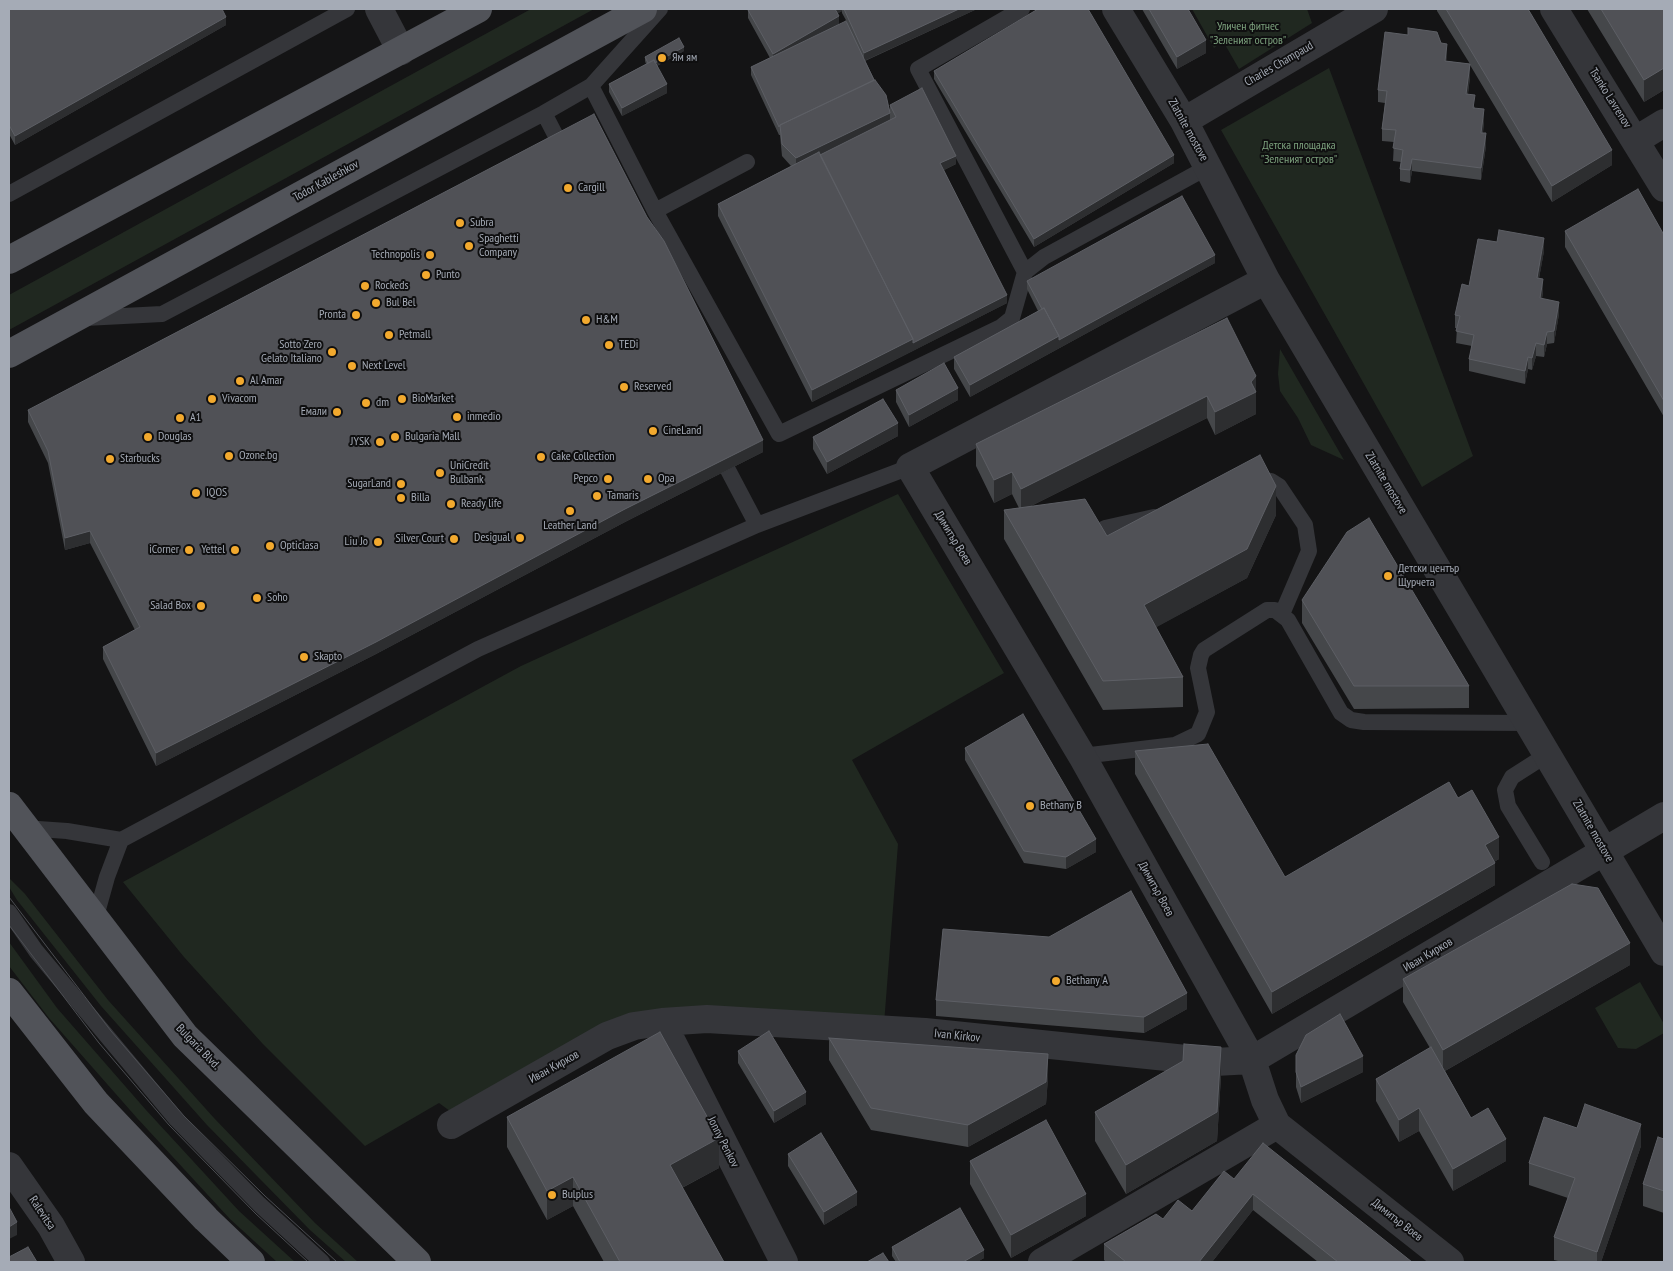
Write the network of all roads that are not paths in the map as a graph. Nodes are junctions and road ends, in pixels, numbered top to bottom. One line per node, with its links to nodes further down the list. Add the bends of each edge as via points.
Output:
1 (347, 9): 20 (lane)
2 (379, 9): 10 (street)
3 (478, 9): 10 (main road)
4 (643, 9): 25 (main road, Todor Kableshkov)
5 (660, 9): 11 (lane)
6 (1022, 9): 23 (lane, via 918,69)
7 (1116, 9): 13 (street, Zlatnite mostove)
8 (1374, 9): 13 (street, Charles Champaud)
9 (1554, 9): 15 (street, Tsanko Lavrenov)
10 (401, 51): 22 (main road)
11 (591, 86): 12 (lane); 21 (lane)
12 (544, 112): 16 (lane); 25 (lane, via 162,314)
13 (1184, 120): 18 (street, Zlatnite mostove)
14 (1664, 123): 15 (street)
15 (1636, 140): 19 (street, Tsanko Lavrenov)
16 (560, 144)
17 (747, 162): 21 (lane)
18 (1208, 167): 23 (lane, via 1044,258); 24 (street, Zlatnite mostove)
19 (1664, 188)
20 (9, 194)
21 (655, 211): 23 (lane, via 778,434 1002,327 1012,318)
22 (9, 260)
23 (1026, 272)
24 (1266, 280): 27 (street); 34 (street, Zlatnite mostove)
25 (75, 318): 26 (main road, Todor Kableshkov)
26 (9, 354)
27 (910, 468): 31 (lane); 36 (street, Димитър Воев)
28 (728, 470): 31 (lane)
29 (1238, 492): 33 (lane, via 1260,480 1271,481 1279,486 1305,525 1309,551)
30 (1172, 513): 32 (lane)
31 (757, 525): 39 (lane, via 478,649)
32 (1105, 528)
33 (1282, 614): 34 (lane, via 1341,713 1351,720); 36 (lane, via 1268,610 1204,650 1198,668 1207,712 1198,734 1175,746)
34 (1529, 722): 35 (street, Zlatnite mostove)
35 (1548, 754): 40 (street, Zlatnite mostove); 41 (lane, via 1512,777 1505,790 1508,806)
36 (1082, 756): 47 (street, Димитър Воев)
37 (1664, 816): 40 (street)
38 (16, 817): 39 (lane, via 67,831); 43 (main road, Bulgaria Blvd.)
39 (122, 840): 43 (lane)
40 (1604, 850): 44 (street, Zlatnite mostove); 47 (street, Иван Кирков)
41 (1542, 862)
42 (9, 912): 54 (lane, via 36,951 177,1120 259,1204)
43 (95, 920): 55 (main road, Bulgaria Blvd., via 185,1036)
44 (1664, 952)
45 (9, 992): 53 (main road, via 96,1104 206,1220)
46 (662, 1022): 47 (street, Ivan Kirkov, via 707,1019 925,1032 1216,1062); 48 (street, Иван Кирков, via 634,1026 607,1036); 56 (street, Jonny Penkov)
47 (1252, 1060): 49 (street, Димитър Воев)
48 (451, 1125)
49 (1277, 1125): 51 (street); 57 (street, Димитър Воев)
50 (9, 1166): 52 (street, Ralevitsa, via 51,1226)
51 (1055, 1260)
52 (71, 1262)
53 (251, 1262)
54 (322, 1262)
55 (417, 1262)
56 (784, 1262)
57 (1450, 1262)

